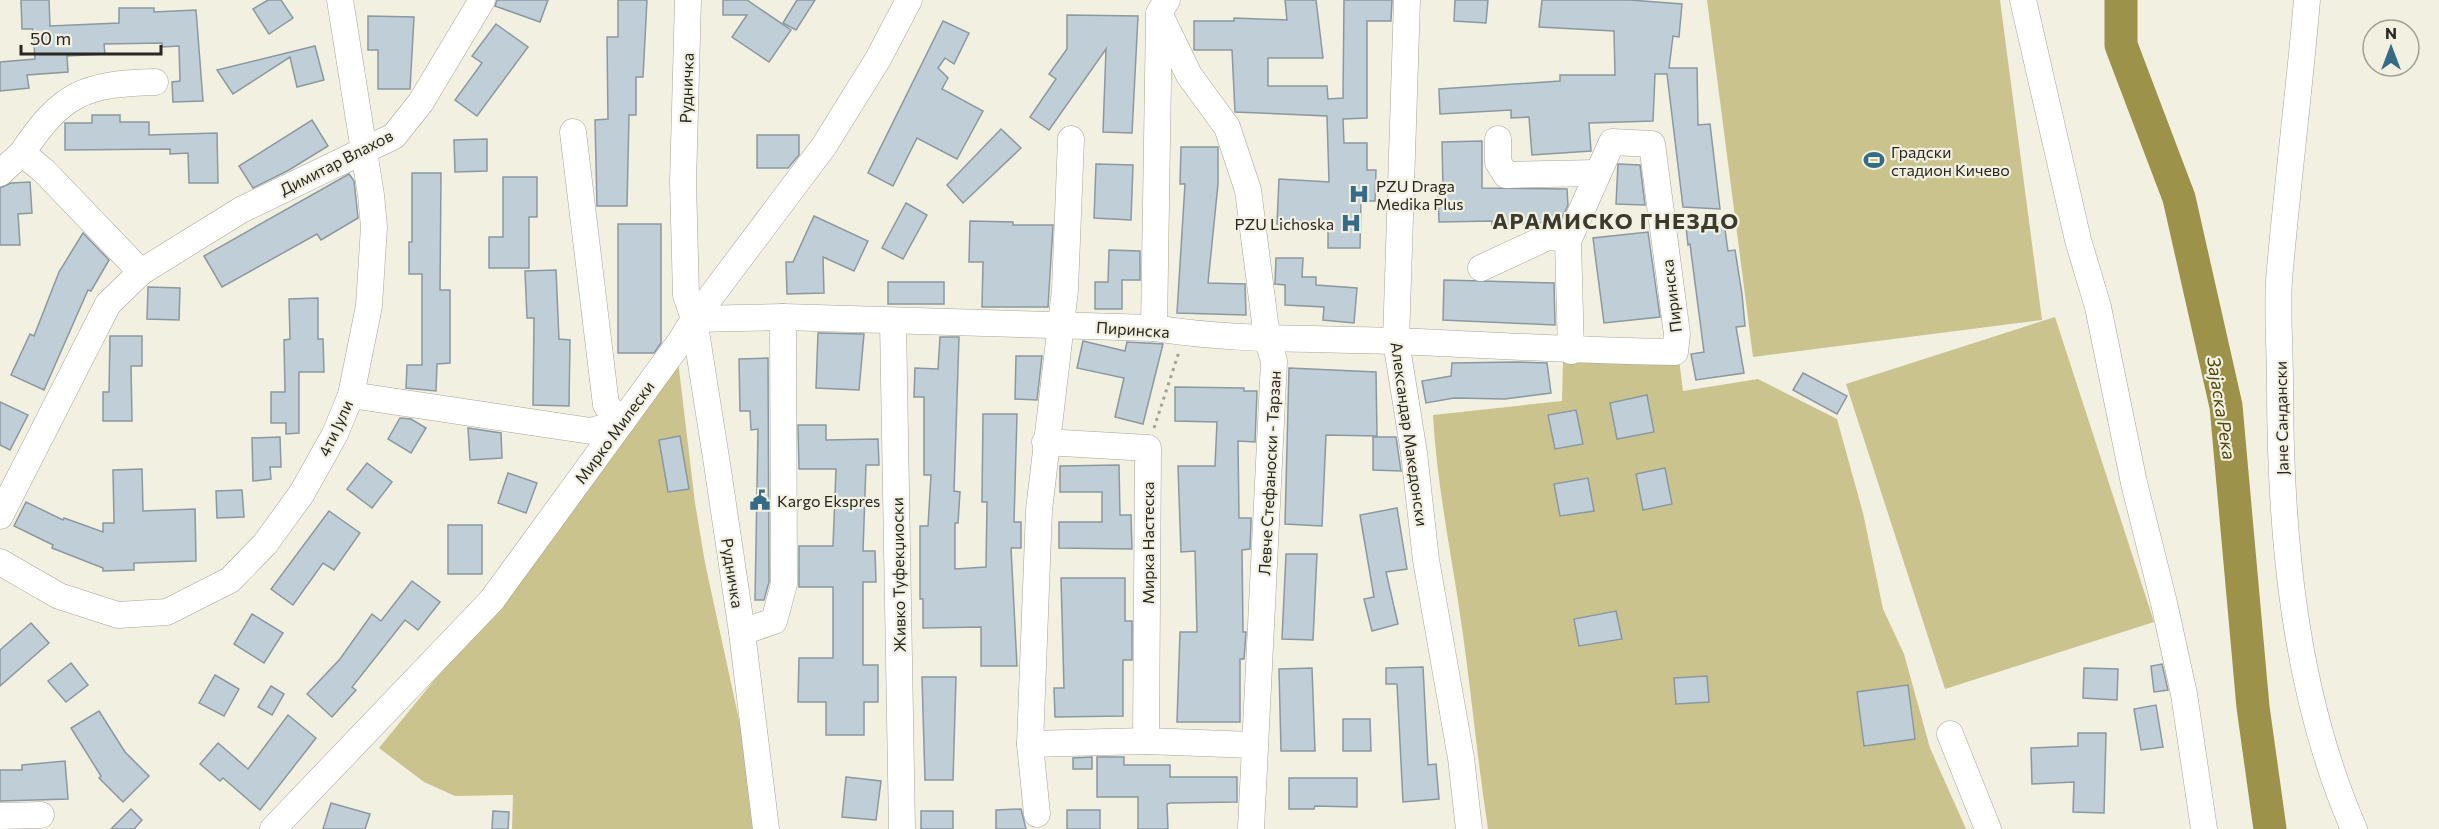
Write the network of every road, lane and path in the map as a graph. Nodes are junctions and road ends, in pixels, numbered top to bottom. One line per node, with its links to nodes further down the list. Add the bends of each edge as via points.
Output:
1 (340, 0): 14 (street, 4ти Јули)
2 (482, 0): 14 (street, Димитар Влахов, via 421,102 394,136)
3 (688, 0): 22 (street, Рудничка, via 684,251 686,295)
4 (702, 0): 22 (street, Рудничка)
5 (909, 0): 22 (street, Мирко Милески, via 824,146)
6 (1407, 0): 28 (street, Александар Македонски)
7 (2023, 0): 50 (street, via 2078,240 2098,307 2133,483 2184,694)
8 (2307, 0): 51 (street, Јане Сандански, via 2279,282 2280,427 2288,574 2312,694 2339,794)
9 (1163, 7): 25 (street); 27 (street, Левче Стефаноски - Тарзан, via 1190,75 1227,127 1248,190)
10 (155, 82): 15 (street, via 113,84 74,95 40,127)
11 (573, 132): 31 (street, via 606,405)
12 (1071, 139): 24 (street)
13 (1498, 139): 17 (street, via 1498,162 1506,175)
14 (364, 151): 20 (street, Димитар Влахов, via 241,210); 30 (street, 4ти Јули, via 374,227 369,306)
15 (22, 153): 16 (street); 20 (street)
16 (0, 173)
17 (1597, 173): 18 (street, Пиринска); 29 (street, Пиринска, via 1612,141 1652,144 1677,334 1675,352)
18 (1568, 241): 19 (street, via 1550,236); 29 (street, Пиринска)
19 (1481, 268)
20 (141, 272): 34 (street, Димитар Влахов, via 108,304)
21 (783, 317): 22 (street, Пиринска); 23 (street, Пиринска); 36 (street, via 784,584 774,621)
22 (694, 319): 31 (street, Мирко Милески); 36 (street, Рудничка)
23 (893, 322): 24 (street, Пиринска); 46 (street, Живко Туфекџиоски)
24 (1061, 326): 25 (street, Пиринска); 32 (street)
25 (1154, 328): 26 (street, Пиринска)
26 (1186, 333): 27 (street, Пиринска); 33 (path)
27 (1267, 338): 28 (street, Пиринска); 40 (street, Левче Стефаноски - Тарзан, via 1274,361)
28 (1396, 341): 29 (street, Пиринска); 48 (street, Александар Македонски)
29 (1571, 351)
30 (351, 395): 31 (street, via 591,431); 35 (street, 4ти Јули, via 313,473 265,544 230,580 168,612 118,615 59,596)
31 (622, 422): 44 (street, Мирко Милески, via 492,600)
32 (1045, 442): 33 (street); 39 (street)
33 (1148, 448): 38 (street, Мирка Настеска)
34 (0, 516)
35 (0, 562)
36 (742, 632): 45 (street, Рудничка)
37 (1950, 734): 49 (street)
38 (1146, 741): 39 (street); 40 (street)
39 (1030, 744): 41 (street)
40 (1253, 745): 47 (street, Левче Стефаноски - Тарзан)
41 (1037, 814)
42 (41, 815): 43 (street)
43 (0, 816)
44 (273, 829)
45 (766, 829)
46 (902, 829)
47 (1251, 829)
48 (1469, 829)
49 (1989, 829)
50 (2204, 829)
51 (2354, 829)

